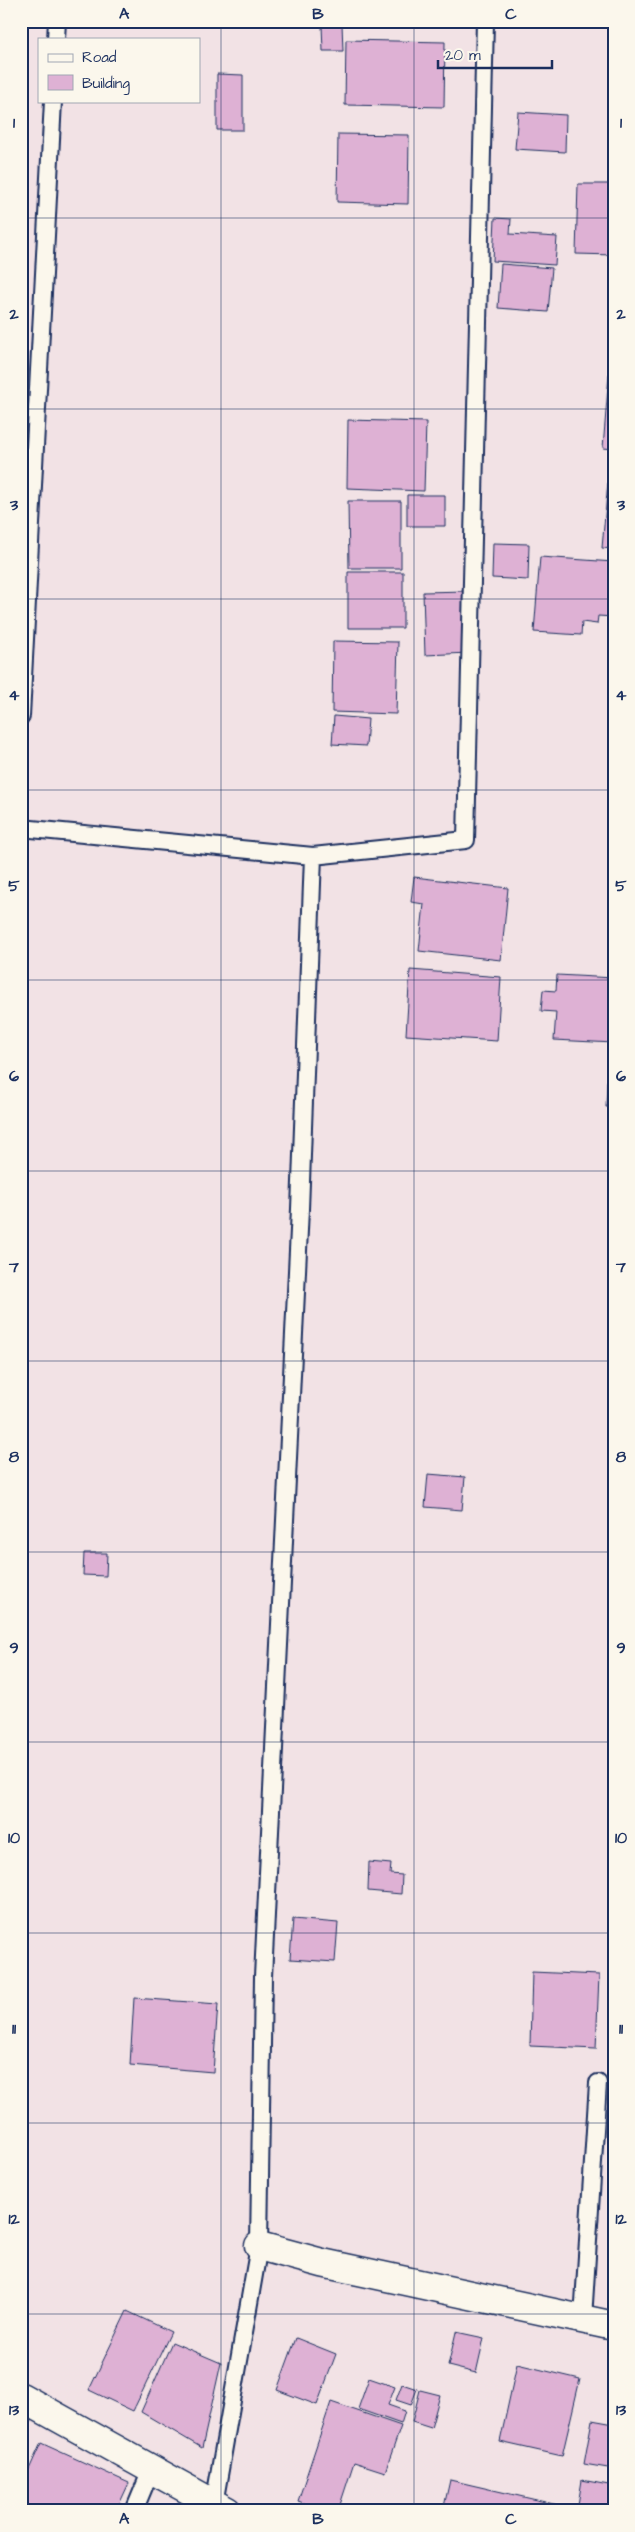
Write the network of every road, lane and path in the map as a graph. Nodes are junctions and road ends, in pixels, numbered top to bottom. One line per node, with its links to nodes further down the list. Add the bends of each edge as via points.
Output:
1 (57, 21): 3 (lane)
2 (485, 21): 7 (lane, via 466,840)
3 (56, 38)
4 (53, 102): 5 (lane)
5 (21, 716)
6 (21, 828): 7 (lane)
7 (313, 856): 9 (lane, via 300,1209 264,1967)
8 (598, 2083): 10 (lane)
9 (259, 2246): 10 (street, via 322,2263); 14 (lane)
10 (583, 2320): 11 (street)
11 (614, 2326)
12 (21, 2397): 13 (street)
13 (151, 2470): 14 (street); 15 (lane)
14 (221, 2508)
15 (134, 2511)

